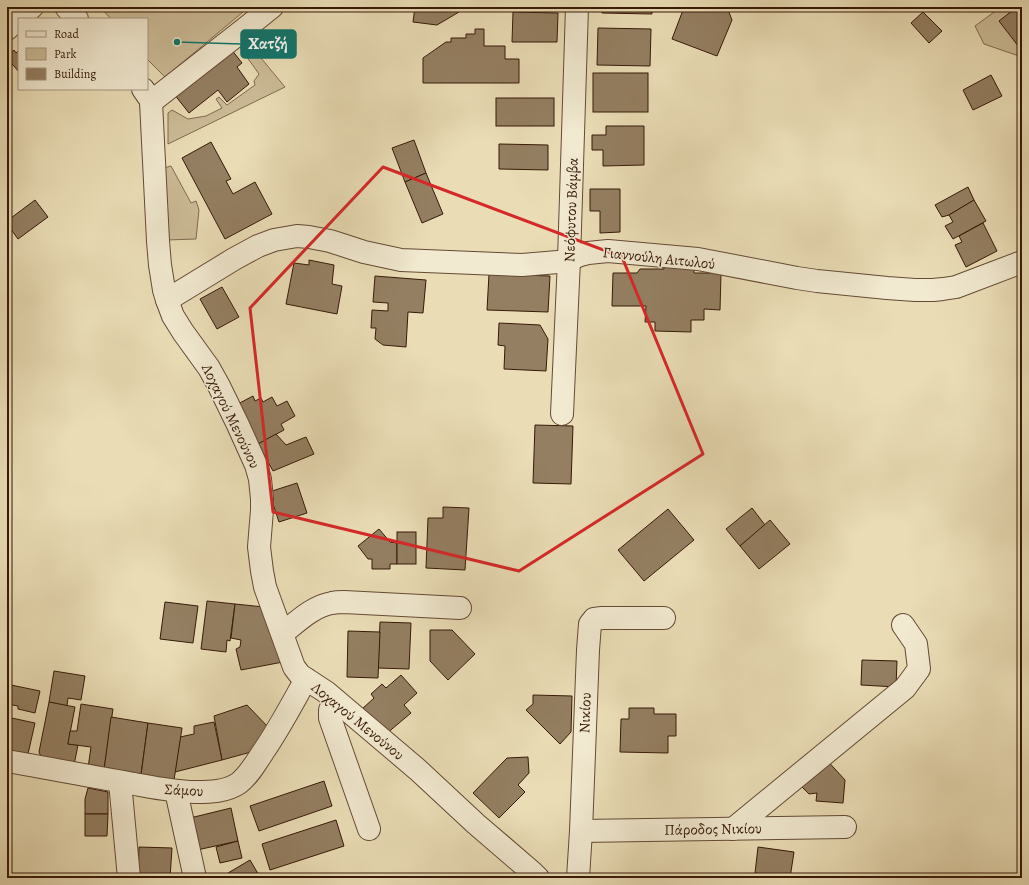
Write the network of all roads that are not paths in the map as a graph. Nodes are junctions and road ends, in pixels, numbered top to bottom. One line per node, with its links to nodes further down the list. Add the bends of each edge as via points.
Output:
1 (32, 7): 5 (street)
2 (66, 7): 6 (street)
3 (272, 7): 9 (street)
4 (577, 7): 10 (street, Νεόφυτου Βάμβα)
5 (20, 18)
6 (76, 18)
7 (18, 19): 8 (street)
8 (7, 29)
9 (147, 96): 12 (street, Λοχαγού Μενούνου, via 158,241)
10 (569, 260): 11 (street, Γιαννούλη Αιτωλού, via 596,251 608,251 698,259 817,281 915,290 956,287); 12 (street, Γιαννούλη Αιτωλού, via 522,265 401,260 330,241 297,236 258,246); 13 (street, Νεόφυτου Βάμβα)
11 (1022, 262)
12 (167, 300): 17 (street, Λοχαγού Μενούνου, via 183,332 210,368 256,465 262,499 260,563 265,587)
13 (562, 414)
14 (460, 608): 17 (street, via 332,603 310,612)
15 (664, 618): 26 (street, Νικίου, via 602,618 594,619 590,624)
16 (903, 625): 25 (street, via 916,644 919,669 905,688)
17 (283, 633): 18 (street, Λοχαγού Μενούνου, via 294,667)
18 (306, 679): 19 (street, Λοχαγού Μενούνου); 22 (street, Σάμου, via 272,739 239,783 219,791)
19 (335, 700): 24 (street, via 330,710 330,718); 27 (street, Λοχαγού Μενούνου, via 418,770)
20 (7, 760): 21 (street, Σάμου)
21 (120, 782): 22 (street, Σάμου); 28 (street)
22 (176, 791): 29 (street)
23 (845, 828): 25 (street, Πάροδος Νικίου)
24 (369, 829)
25 (732, 829): 26 (street, Πάροδος Νικίου)
26 (581, 831): 30 (street, Νικίου)
27 (530, 876)
28 (129, 878)
29 (195, 878)
30 (578, 878)

